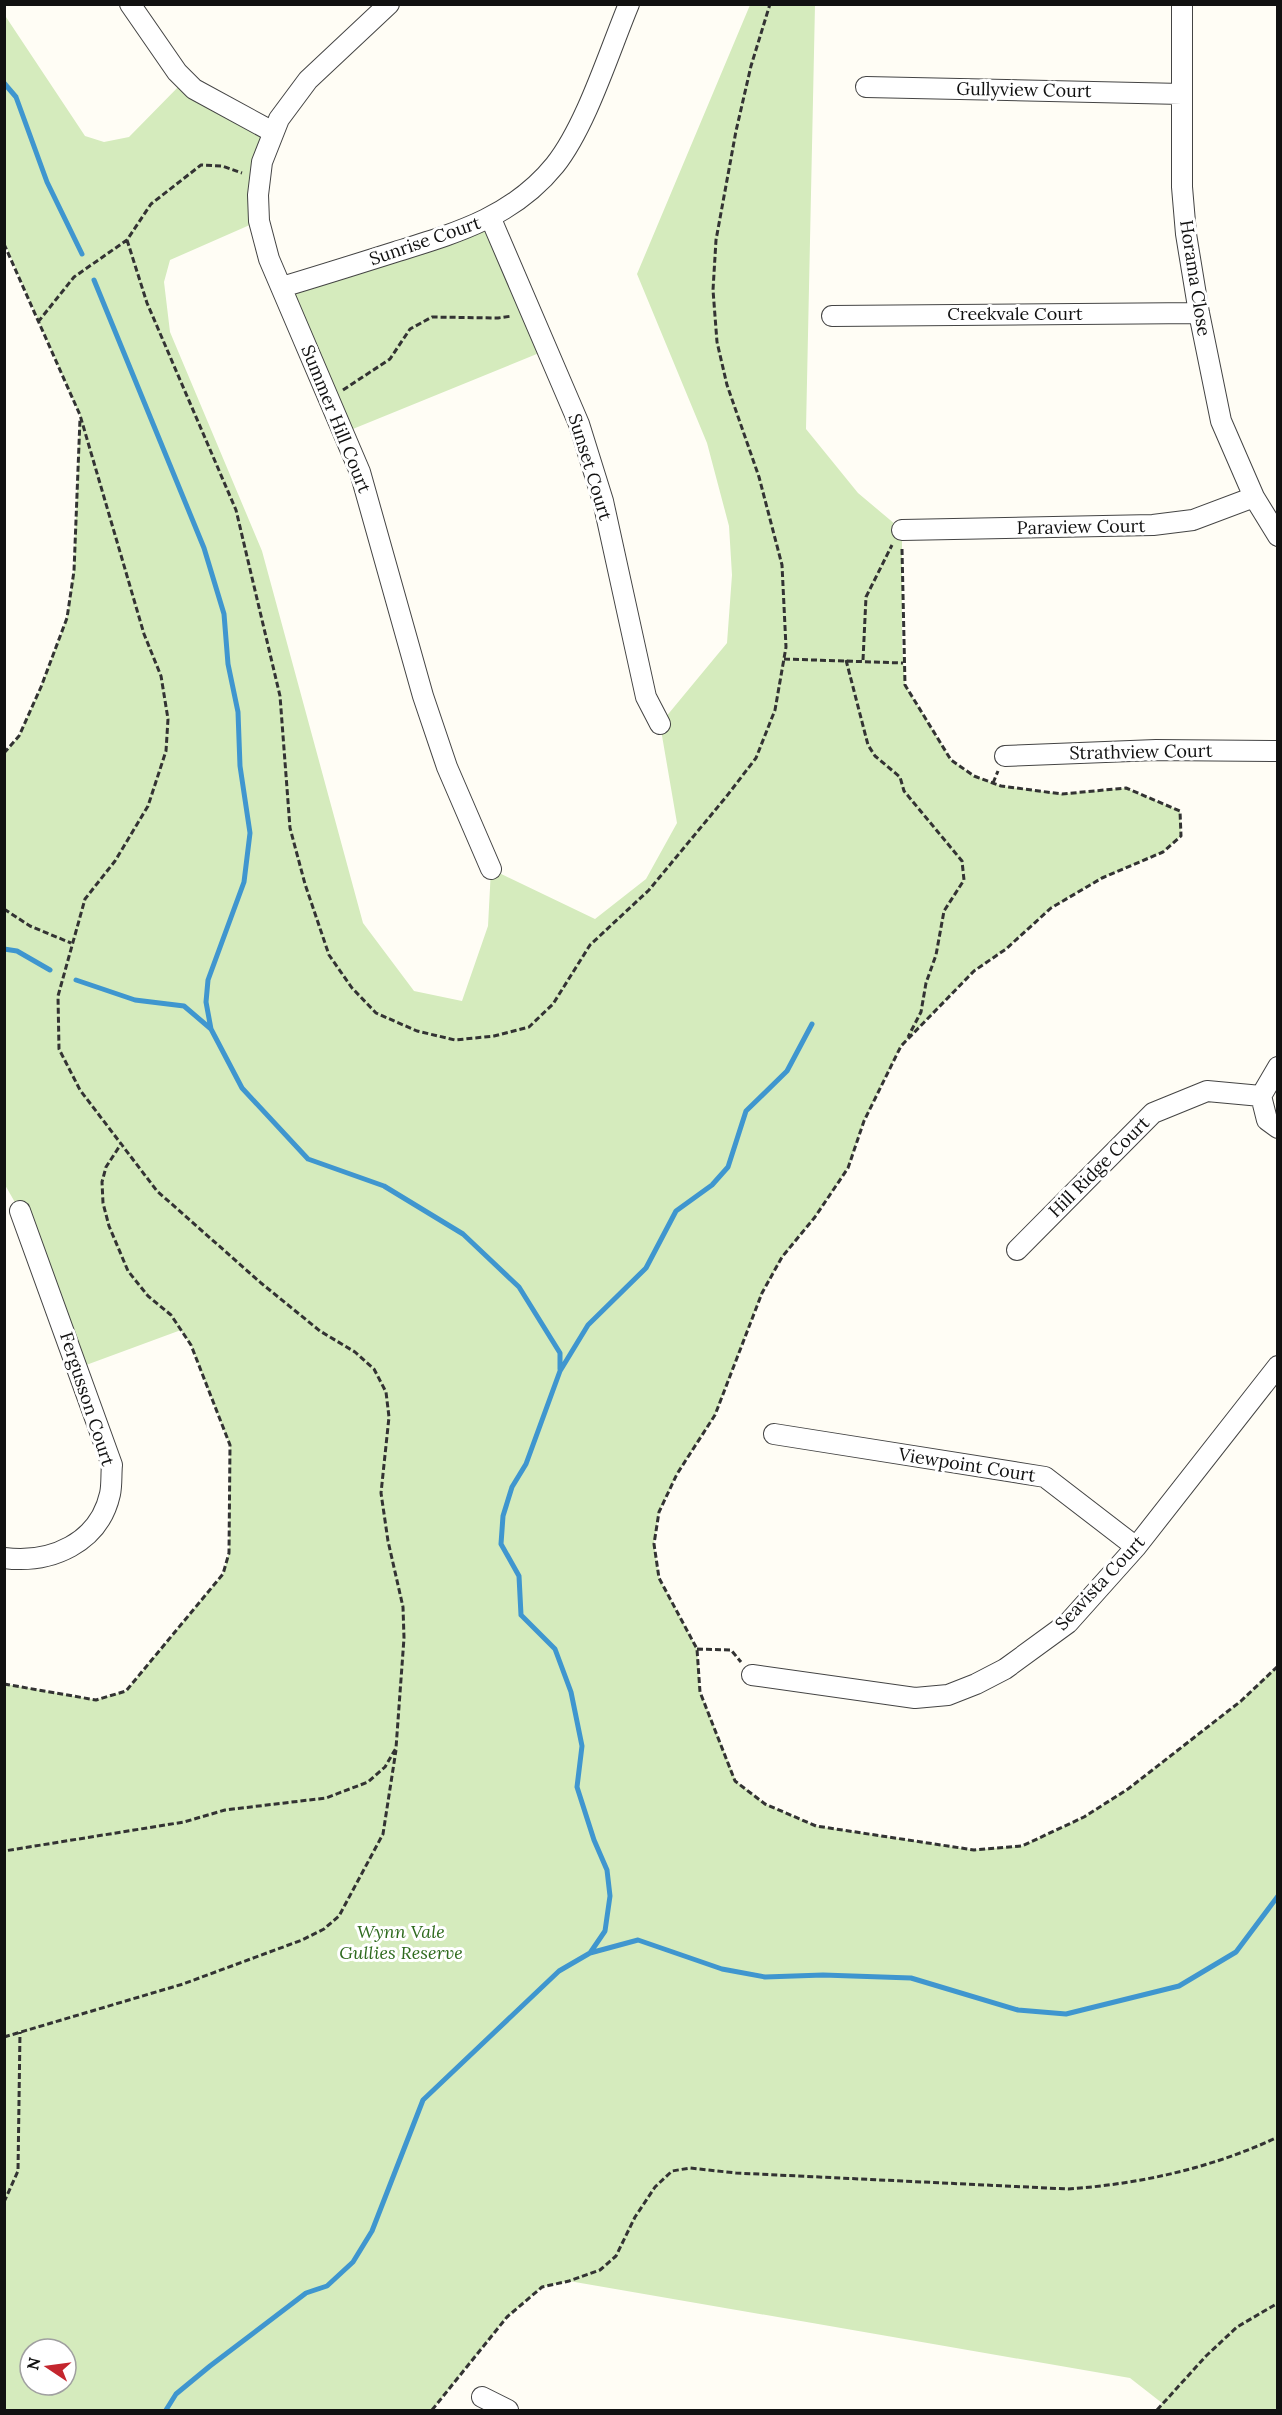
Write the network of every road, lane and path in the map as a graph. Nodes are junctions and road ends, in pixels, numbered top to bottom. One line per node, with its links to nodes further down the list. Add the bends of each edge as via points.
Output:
1 (130, 4): 8 (street, via 177,72 194,89)
2 (389, 4): 8 (street, Summer Hill Court, via 294,95)
3 (629, 4): 10 (street, Sunrise Court, via 575,133 555,164 528,194)
4 (770, 4): 23 (path, via 736,131 716,240 713,290 717,342 727,386 759,477 782,565 786,608)
5 (1182, 4): 7 (street, Horama Close)
6 (866, 87): 7 (street, Gullyview Court)
7 (1182, 94): 14 (street, Horama Close, via 1183,199)
8 (273, 132): 9 (street, Summer Hill Court)
9 (260, 175): 11 (path, via 201,165 152,204); 13 (street, Summer Hill Court, via 259,221 269,259)
10 (491, 219): 13 (street, Sunrise Court, via 458,233); 15 (street, Sunset Court)
11 (127, 240): 17 (path, via 74,277); 23 (path, via 147,303 236,510 280,696 290,828 305,884 329,955 376,1014 417,1031 455,1040 529,1027 553,1004 590,945 649,890 756,758 775,710)
12 (4, 244): 17 (path)
13 (282, 287): 18 (street, Summer Hill Court)
14 (1199, 313): 16 (street, Creekvale Court); 20 (street, Horama Close, via 1221,421)
15 (534, 315): 18 (path, via 432,317 410,329 390,358 347,388); 27 (street, Sunset Court, via 579,424 603,501 646,697)
16 (832, 316)
17 (38, 322): 19 (path)
18 (327, 395): 31 (street, Summer Hill Court, via 360,472 426,706)
19 (80, 414): 29 (path, via 74,571 67,618 24,726); 33 (path, via 144,634 161,676 168,719 166,751 148,806 115,861 85,899)
20 (1254, 497): 21 (street, Paraview Court, via 1193,520 1153,525); 22 (street, Horama Close)
21 (902, 530): 25 (path, via 866,597); 26 (path)
22 (1278, 536)
23 (784, 659): 24 (path)
24 (846, 660): 25 (path); 34 (path, via 872,750 900,777 904,791 962,861 964,880 944,911 921,1012)
25 (863, 660): 26 (path)
26 (903, 663): 34 (path, via 905,685 920,714 951,760 974,776 1001,786 1062,794 1126,788 1180,811 1181,836 1163,852 1102,878 1051,908 1006,949 974,971)
27 (660, 724)
28 (1278, 750): 30 (street, Strathview Court)
29 (4, 753)
30 (1005, 756)
31 (491, 869)
32 (4, 909): 33 (path, via 30,926)
33 (71, 944): 38 (path, via 58,996 59,1048 80,1090)
34 (906, 1041): 45 (path, via 864,1121 848,1168 782,1257 762,1293 715,1415 677,1474 659,1512 654,1544 659,1578)
35 (1278, 1067): 36 (street)
36 (1261, 1096): 37 (street, via 1267,1120); 40 (street, Hill Ridge Court, via 1208,1091 1153,1113)
37 (1278, 1128)
38 (121, 1144): 48 (path, via 106,1167 102,1182 109,1226 128,1271 148,1296 171,1314 191,1345 221,1416 230,1445 229,1553 223,1574 126,1691 96,1700); 49 (path, via 157,1191 261,1283 374,1369 386,1392 389,1417 381,1493 403,1607)
39 (20, 1211): 44 (street, Fergusson Court, via 112,1465 110,1493 101,1518 90,1532 72,1547 48,1558)
40 (1017, 1250)
41 (1278, 1366): 43 (street, Seavista Court)
42 (774, 1434): 43 (street, Viewpoint Court, via 1045,1477)
43 (1136, 1547): 47 (street, Seavista Court, via 1068,1623 1005,1669 948,1695 915,1698)
44 (4, 1558)
45 (697, 1649): 46 (path, via 700,1692 735,1781 765,1804 816,1826 974,1850 1022,1846 1084,1817 1138,1782 1241,1701); 47 (path, via 730,1650)
46 (1278, 1666)
47 (752, 1675)
48 (4, 1684)
49 (396, 1749): 50 (path, via 385,1767 368,1782 326,1798 225,1810 184,1822); 51 (path, via 383,1834 339,1916 324,1929 183,1984)
50 (4, 1851)
51 (20, 2032): 52 (path); 54 (path, via 18,2170)
52 (4, 2037)
53 (1278, 2137): 57 (path, via 1243,2154 1189,2170 1068,2189 690,2168 672,2171 655,2187 635,2217 616,2256 600,2270 542,2286 507,2317)
54 (4, 2202)
55 (1278, 2303): 59 (path, via 1237,2326)
56 (482, 2397): 58 (street)
57 (432, 2410)
58 (508, 2410)
59 (1157, 2410)

